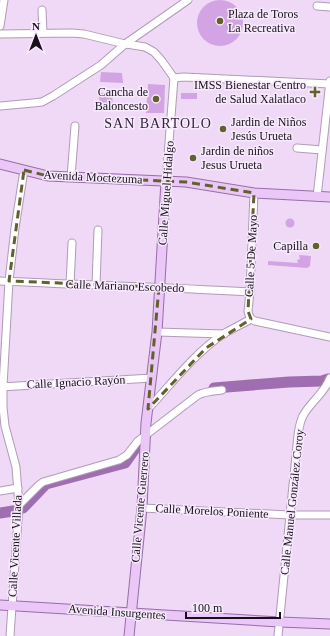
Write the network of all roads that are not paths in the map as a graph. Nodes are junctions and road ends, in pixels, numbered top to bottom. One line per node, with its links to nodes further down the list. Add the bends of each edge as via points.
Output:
1 (4, 0): 6 (street)
2 (188, 0): 9 (street)
3 (317, 6): 4 (street)
4 (330, 7)
5 (42, 10): 7 (street)
6 (0, 26)
7 (43, 33): 8 (street); 9 (street, via 84,34)
8 (0, 34)
9 (125, 44): 10 (street, via 145,47 154,52); 12 (street, via 101,65 42,102)
10 (174, 78): 11 (street); 19 (street, Calle Miguel Hidalgo)
11 (330, 83): 15 (street)
12 (0, 106)
13 (75, 126): 18 (street)
14 (297, 148): 15 (street)
15 (322, 150): 21 (street)
16 (0, 164): 17 (main road, Avenida Moctezuma)
17 (24, 170): 18 (main road, Avenida Moctezuma, via 48,176); 26 (street, Calle Vicente Villada)
18 (70, 177): 19 (main road, Avenida Moctezuma)
19 (166, 181): 20 (main road, Avenida Moctezuma); 29 (main road, Calle Miguel Hidalgo)
20 (254, 193): 21 (main road, Avenida Moctezuma); 30 (street, Calle 5 De Mayo)
21 (317, 197): 22 (main road, Avenida Moctezuma)
22 (330, 197)
23 (98, 230): 28 (street)
24 (72, 243): 27 (street)
25 (0, 281): 26 (street, Calle Mariano Escobedo)
26 (9, 281): 27 (street, Calle Mariano Escobedo); 31 (street, Calle Vicente Villada)
27 (70, 285): 28 (street, Calle Mariano Escobedo)
28 (96, 285): 29 (street, Calle Mariano Escobedo)
29 (159, 287): 30 (street, Calle Mariano Escobedo); 33 (main road, Calle Miguel Hidalgo)
30 (250, 292): 32 (street, Calle 5 De Mayo)
31 (3, 317): 38 (street, Calle Vicente Villada)
32 (250, 319): 34 (street); 35 (street)
33 (157, 332): 34 (street); 36 (main road, Calle Miguel Hidalgo)
34 (224, 334): 40 (street, via 192,360)
35 (330, 337)
36 (152, 378): 38 (street, Calle Ignacio Rayón); 40 (main road, Calle Vicente Guerrero)
37 (330, 378): 46 (street, Calle Manuel González Coroy, via 303,415 300,424)
38 (2, 386): 42 (street, Calle Vicente Villada, via 5,426 16,467)
39 (222, 390): 41 (street, via 198,395)
40 (148, 409): 41 (main road, Calle Vicente Guerrero)
41 (146, 436): 44 (street, via 119,460 43,482); 45 (main road, Calle Vicente Guerrero)
42 (18, 488): 43 (street); 44 (street, Calle Vicente Villada)
43 (0, 491)
44 (19, 505): 49 (street, Calle Vicente Villada)
45 (142, 508): 46 (street, Calle Morelos Poniente); 50 (main road, Calle Vicente Guerrero)
46 (290, 515): 47 (street, Calle Morelos Poniente); 51 (street, Calle Manuel González Coroy)
47 (330, 515)
48 (0, 605): 49 (main road, Avenida Insurgentes)
49 (12, 606): 50 (main road, Avenida Insurgentes); 53 (street, Calle Vicente Villada)
50 (131, 613): 51 (main road, Avenida Insurgentes); 54 (main road, Calle Vicente Guerrero)
51 (280, 622): 52 (main road, Avenida Insurgentes); 55 (street, Calle Manuel González Coroy)
52 (330, 624)
53 (10, 636)
54 (129, 636)
55 (278, 636)

